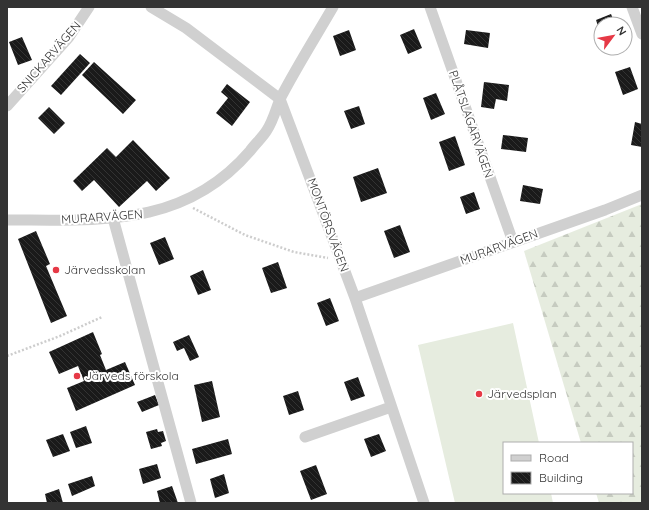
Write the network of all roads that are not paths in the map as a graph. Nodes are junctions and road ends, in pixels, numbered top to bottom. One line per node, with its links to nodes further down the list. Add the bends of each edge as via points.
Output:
1 (89, 7): 8 (street, SNICKARVÄGEN, via 69,37)
2 (151, 7): 7 (street, via 186,28)
3 (333, 7): 7 (street, MURARVÄGEN)
4 (430, 7): 12 (street, PLÅTSLAGARVÄGEN)
5 (632, 7): 6 (street)
6 (642, 34)
7 (280, 99): 10 (street, MURARVÄGEN, via 268,130 236,167 213,185 182,202 144,215); 13 (street, MONTÖRSVÄGEN)
8 (7, 106)
9 (642, 195): 12 (street, MURARVÄGEN)
10 (113, 218): 11 (street, MURARVÄGEN); 16 (street)
11 (7, 220)
12 (513, 242): 13 (street, MURARVÄGEN)
13 (355, 298): 14 (street, MONTÖRSVÄGEN)
14 (391, 407): 15 (street); 17 (street, MONTÖRSVÄGEN)
15 (305, 437)
16 (191, 503)
17 (424, 503)

